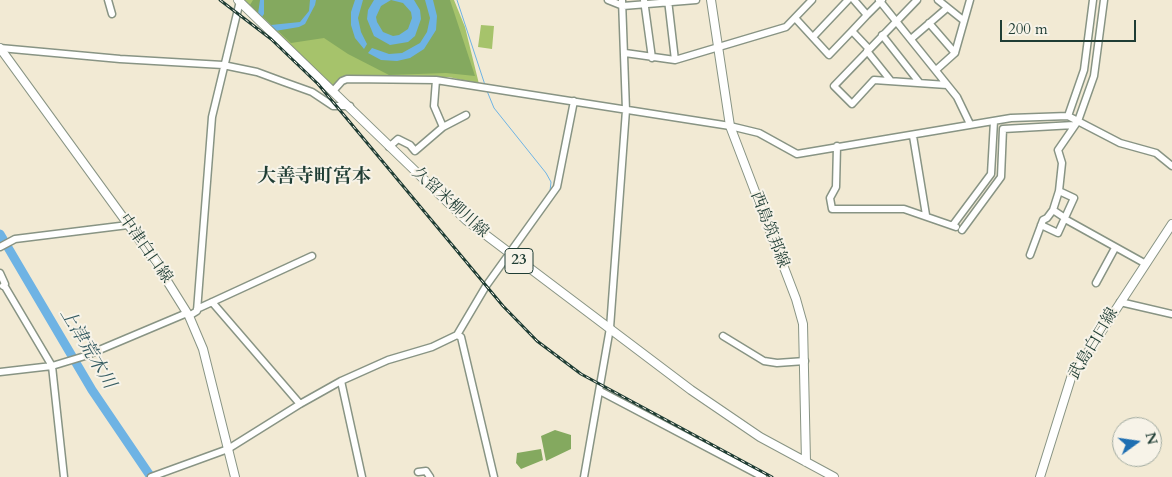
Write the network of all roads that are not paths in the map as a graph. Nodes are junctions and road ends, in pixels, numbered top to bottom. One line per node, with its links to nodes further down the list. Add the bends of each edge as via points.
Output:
1 (108, 0): 19 (street)
2 (608, 0): 17 (street)
3 (696, 0): 14 (street)
4 (711, 0): 30 (main road, 西島筑邦線)
5 (812, 0): 21 (street)
6 (848, 0): 27 (street)
7 (854, 0): 20 (street)
8 (917, 0): 22 (street)
9 (938, 0): 18 (street)
10 (970, 0): 23 (street)
11 (1093, 0): 47 (street, via 1084,70)
12 (1104, 0): 49 (street, via 1094,76)
13 (239, 1): 36 (street); 42 (main road, 久留米柳川線 / 23)
14 (668, 1): 16 (street); 35 (street)
15 (881, 1): 20 (street); 22 (street)
16 (644, 2): 17 (street); 34 (street)
17 (622, 3): 32 (street)
18 (946, 8): 23 (street); 24 (street)
19 (112, 14)
20 (867, 15): 25 (street)
21 (796, 19): 27 (street); 30 (street, via 786,27)
22 (896, 20): 26 (street); 28 (street)
23 (963, 20): 33 (street)
24 (929, 23): 28 (street); 33 (street)
25 (852, 31): 27 (street, via 829,55); 31 (street)
26 (882, 35): 31 (street); 40 (street)
27 (813, 37)
28 (911, 39): 37 (street)
29 (0, 48): 36 (street); 62 (main road, 中津白口線)
30 (718, 48): 35 (street); 52 (main road, 西島筑邦線)
31 (868, 50): 39 (street); 39 (street, via 834,86 852,104 874,80)
32 (625, 53): 34 (street); 45 (street)
33 (955, 53): 37 (street)
34 (652, 58): 35 (street)
35 (675, 60)
36 (223, 65): 44 (street, via 312,92 333,106); 75 (street, via 212,117)
37 (936, 70): 41 (street)
38 (436, 80): 42 (street, via 347,79); 43 (street); 51 (street, via 434,106)
39 (891, 81): 40 (street)
40 (919, 82): 41 (street)
41 (948, 85): 50 (street)
42 (333, 91): 44 (main road, 久留米柳川線 / 23)
43 (574, 102): 45 (street); 67 (street, via 557,187)
44 (350, 106): 55 (main road, 久留米柳川線 / 23)
45 (626, 110): 52 (street); 78 (street)
46 (466, 115): 51 (street)
47 (1068, 116): 48 (street); 49 (street)
48 (994, 121): 50 (street); 64 (street, via 991,174)
49 (1076, 123): 56 (street, via 1120,143 1156,153); 57 (street, via 1058,150 1062,164); 64 (street, via 1004,129 1001,177)
50 (970, 124): 53 (street)
51 (443, 126): 55 (street, via 414,151 398,139)
52 (730, 126): 54 (street, via 759,133 797,154); 81 (main road, 西島筑邦線, via 797,301 803,324)
53 (914, 136): 54 (street); 59 (street)
54 (837, 146): 59 (street, via 836,187 830,198 832,209 904,209)
55 (389, 147): 67 (main road, 久留米柳川線 / 23, via 466,220)
56 (1172, 166)
57 (1059, 191): 58 (street); 60 (street, via 1074,198)
58 (1054, 210): 60 (street); 63 (street)
59 (926, 215): 64 (street)
60 (1065, 218): 63 (street, via 1057,234); 66 (street)
61 (1172, 224): 70 (main road, 武島白口線)
62 (128, 225): 65 (street, via 15,239); 77 (main road, 中津白口線)
63 (1041, 225): 69 (street)
64 (957, 228)
65 (0, 248)
66 (1115, 248): 70 (street); 72 (street)
67 (509, 253): 78 (main road, 久留米柳川線 / 23); 79 (street)
68 (312, 256): 73 (street)
69 (1030, 256)
70 (1146, 264): 74 (main road, 武島白口線)
71 (0, 273): 82 (street, via 4,286)
72 (1096, 283)
73 (212, 302): 75 (street); 86 (street)
74 (1120, 302): 76 (street); 99 (main road, 武島白口線, via 1071,378)
75 (197, 310): 77 (street)
76 (1172, 314)
77 (188, 315): 82 (street); 87 (main road, 中津白口線, via 204,349)
78 (610, 328): 85 (street); 88 (main road, 久留米柳川線 / 23, via 691,390 760,437)
79 (457, 335): 84 (street, via 432,348 388,360); 95 (street, via 461,338)
80 (723, 336): 81 (street, via 764,361)
81 (805, 361): 88 (main road, 西島筑邦線)
82 (52, 366): 83 (street); 90 (street)
83 (0, 372)
84 (341, 381): 86 (street); 93 (street)
85 (600, 390): 96 (street); 97 (street)
86 (300, 404): 87 (street)
87 (228, 449): 91 (street); 92 (main road, 中津白口線)
88 (806, 462): 98 (main road, 久留米柳川線 / 23)
89 (418, 472): 94 (street, via 426,471)
90 (64, 477)
91 (151, 477)
92 (235, 477)
93 (362, 477)
94 (430, 477)
95 (494, 477)
96 (584, 477)
97 (763, 477)
98 (834, 477)
99 (1040, 477)

